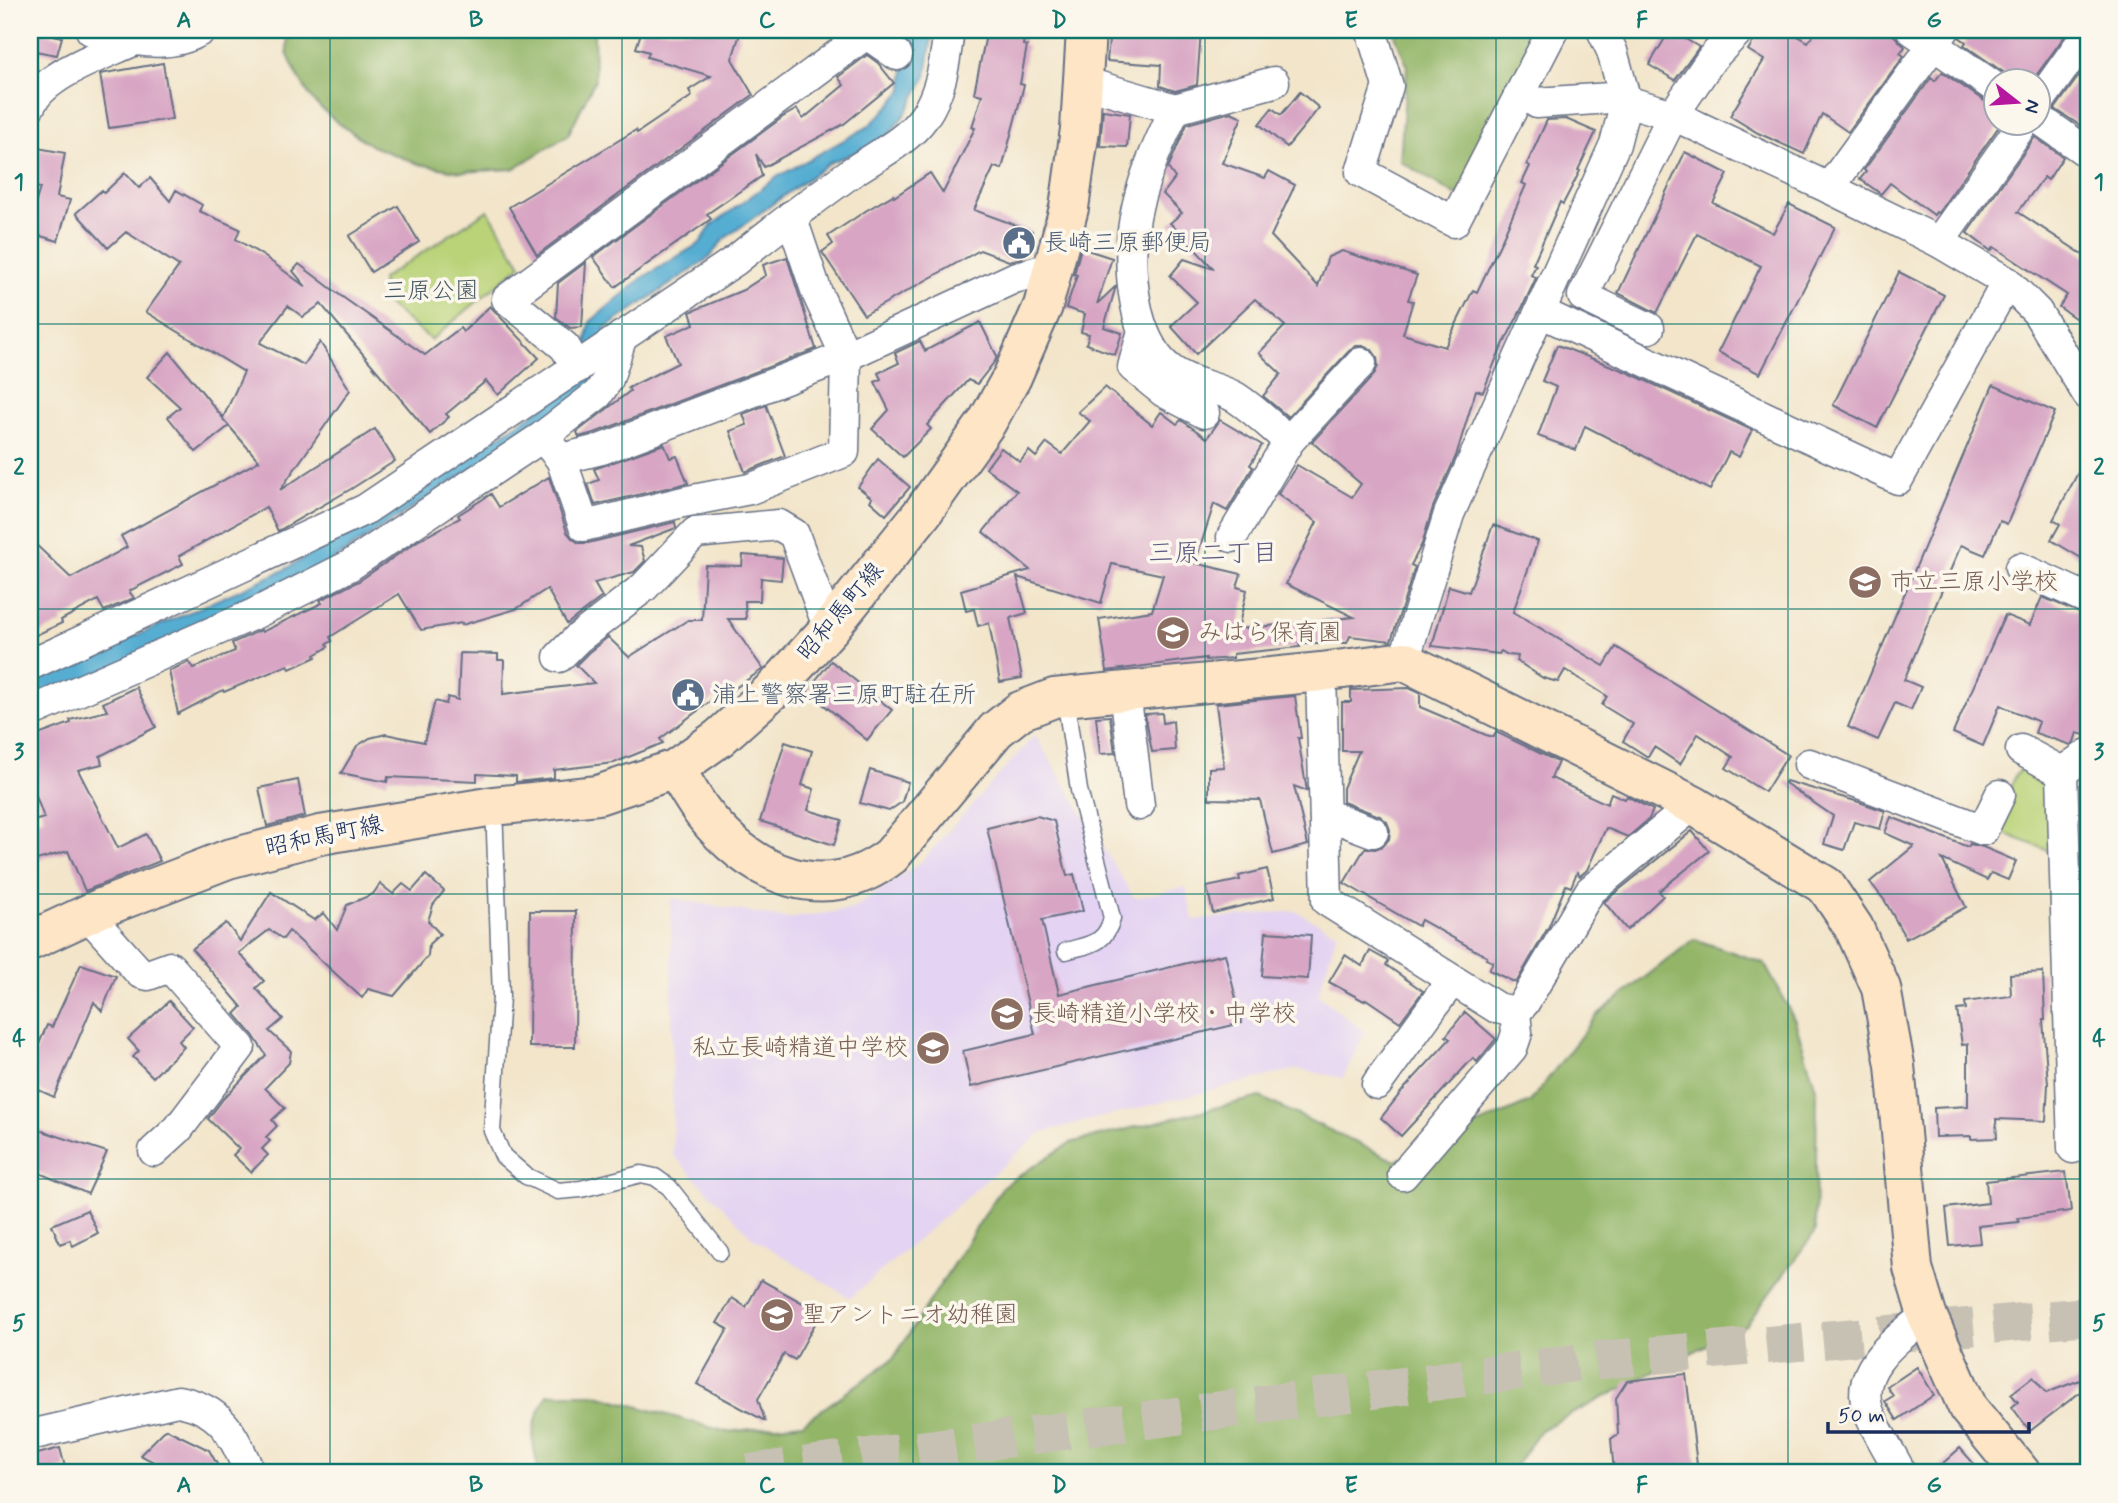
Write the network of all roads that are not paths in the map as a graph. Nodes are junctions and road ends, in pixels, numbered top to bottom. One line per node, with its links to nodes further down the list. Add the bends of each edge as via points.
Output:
1 (91, 30): 11 (street)
2 (201, 30): 11 (street, via 190,37)
3 (949, 30): 26 (street, via 942,78 925,116 908,136)
4 (1086, 30): 14 (street, 昭和馬町線)
5 (1371, 30): 6 (street, via 1388,86 1362,172 1454,222)
6 (1553, 30)
7 (1602, 30): 17 (street)
8 (1739, 30): 21 (street, via 1712,58)
9 (2088, 33): 16 (street)
10 (1929, 35): 13 (street); 25 (street)
11 (133, 41): 19 (street, via 63,73 34,97)
12 (897, 55): 36 (street, via 871,37 862,37 507,299 565,347)
13 (1982, 78)
14 (1083, 82): 20 (street); 28 (street, 昭和馬町線, via 1069,208)
15 (1274, 82): 20 (street)
16 (2052, 83)
17 (1626, 101): 18 (street); 21 (street); 30 (street, via 1615,144)
18 (1537, 103)
19 (30, 106)
20 (1175, 109): 32 (street, via 1145,179 1132,228 1133,289)
21 (1673, 115): 25 (street); 31 (street, via 1583,296)
22 (2052, 128): 24 (street)
23 (2014, 136): 27 (street)
24 (2088, 153)
25 (1829, 188): 27 (street)
26 (790, 216): 33 (street, via 736,260); 34 (street, via 817,293)
27 (1939, 242): 29 (street)
28 (1054, 267): 34 (street, via 1014,278); 44 (street, 昭和馬町線, via 1028,346 987,422 923,513)
29 (2007, 282): 30 (street, via 1898,479); 37 (street, via 2037,312)
30 (1540, 312): 46 (street, via 1449,514)
31 (1649, 328)
32 (1143, 331): 38 (street, via 1133,366 1164,392); 39 (street, via 1173,372 1234,397)
33 (615, 342): 36 (street); 40 (street, via 608,379)
34 (846, 356): 40 (street, via 601,449); 40 (street, via 844,452 750,489 584,526)
35 (1361, 363): 39 (street)
36 (579, 367): 47 (street, via 366,509)
37 (2088, 395)
38 (1204, 413)
39 (1289, 441): 41 (street)
40 (552, 448): 51 (street, via 349,566 254,614)
41 (1232, 537)
42 (2020, 568): 43 (street)
43 (2088, 599)
44 (829, 629): 45 (street, via 794,534 779,525 695,533 644,587); 55 (street, 昭和馬町線, via 775,688)
45 (559, 657)
46 (1404, 661): 48 (street); 60 (street)
47 (30, 665)
48 (1321, 672): 49 (street); 61 (street)
49 (1125, 691): 50 (street); 59 (street)
50 (1065, 697): 55 (street, via 1020,711 996,730 891,856 841,881 816,883 785,877 739,851 703,813); 65 (lane, via 1079,790 1112,918 1108,933 1098,941)
51 (30, 712)
52 (2021, 750): 56 (street)
53 (2088, 754): 56 (street)
54 (1809, 764): 57 (street, via 1983,830)
55 (675, 769): 58 (street, 昭和馬町線, via 598,795)
56 (2062, 772): 69 (street)
57 (2000, 795)
58 (494, 806): 63 (street, 昭和馬町線, via 320,835 228,859); 72 (lane, via 501,997 492,1131 503,1156 526,1176 558,1191 641,1174 655,1177 669,1187)
59 (1139, 806)
60 (1693, 806): 67 (street, via 1590,891); 73 (street, via 1826,886 1854,928 1881,988 1895,1065 1913,1268)
61 (1325, 818): 62 (street); 66 (street, via 1327,901)
62 (1373, 832)
63 (87, 914): 64 (street, 昭和馬町線); 70 (street, via 140,973 148,975 170,967 240,1047 178,1129)
64 (30, 941)
65 (1066, 951)
66 (1452, 980): 67 (street, via 1497,1009); 68 (street)
67 (1515, 1012): 71 (street, via 1517,1033 1512,1048)
68 (1377, 1084)
69 (2073, 1148)
70 (154, 1150)
71 (1403, 1175)
72 (720, 1252)
73 (1927, 1315): 76 (street, via 1877,1360 1864,1391 1869,1413); 77 (street, via 1968,1408)
74 (30, 1435): 75 (street, via 177,1401 195,1404 225,1426)
75 (250, 1473)
76 (1901, 1473)
77 (2021, 1473)

